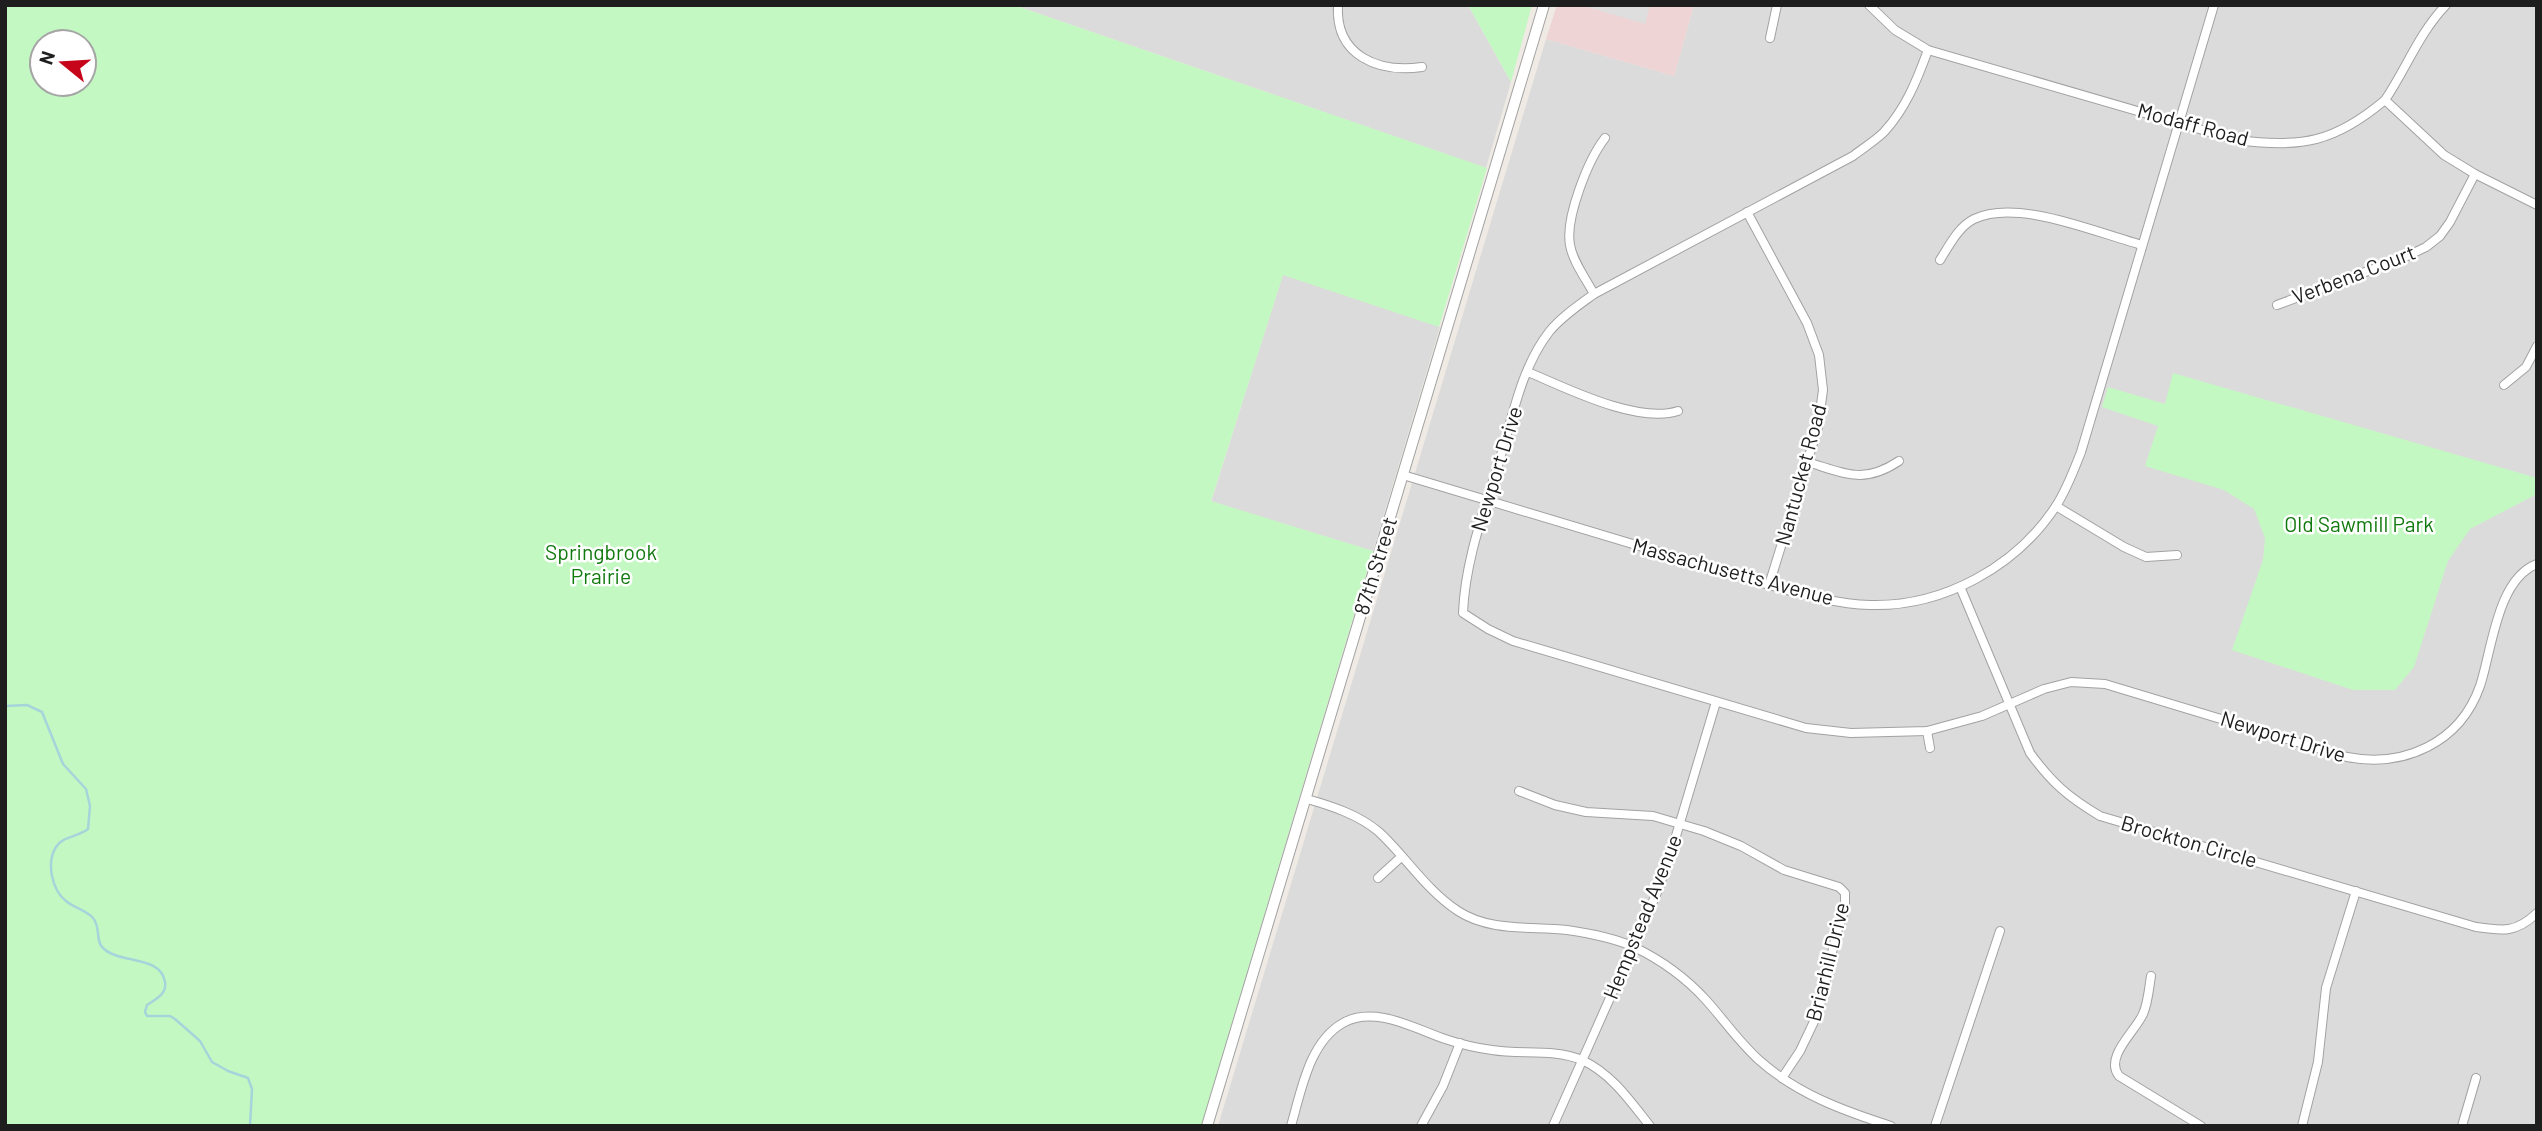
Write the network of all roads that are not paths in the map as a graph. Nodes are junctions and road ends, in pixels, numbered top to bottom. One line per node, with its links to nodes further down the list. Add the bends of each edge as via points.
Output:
1 (1338, 5): 9 (street, via 1341,34 1359,55 1391,68)
2 (1544, 5): 26 (street, 87th Street)
3 (1777, 5): 7 (street)
4 (1869, 5): 8 (street, Modaff Road, via 1895,30)
5 (2214, 5): 11 (street, Massachusetts Avenue)
6 (2446, 5): 10 (street, Modaff Road, via 2423,33)
7 (1770, 38)
8 (1928, 50): 11 (street, Modaff Road); 15 (street, Newport Drive, via 1917,83 1883,133 1853,156)
9 (1422, 67)
10 (2385, 100): 11 (street, Modaff Road, via 2358,123 2324,138 2277,145 2237,140); 13 (street, via 2444,155)
11 (2178, 123): 16 (street, Massachusetts Avenue)
12 (1605, 138): 18 (street, via 1587,169 1569,233 1570,246)
13 (2475, 174): 14 (street); 19 (street, Verbena Court, via 2450,222 2426,247)
14 (2537, 205)
15 (1747, 212): 18 (street, Newport Drive); 25 (street, Nantucket Road, via 1807,323 1819,355 1824,390)
16 (2142, 245): 17 (street, via 2024,211 1995,212 1972,219 1956,234); 28 (street, Massachusetts Avenue, via 2081,452)
17 (1940, 261)
18 (1594, 294): 21 (street, Newport Drive, via 1549,331)
19 (2277, 305)
20 (2537, 346): 22 (street, via 2526,367)
21 (1528, 372): 23 (street, via 1631,410); 27 (street, Newport Drive)
22 (2504, 385)
23 (1678, 411)
24 (1899, 461): 25 (street, via 1864,476)
25 (1807, 462): 31 (street, Nantucket Road)
26 (1404, 475): 27 (street, Massachusetts Avenue); 38 (street, 87th Street)
27 (1488, 500): 31 (street, Massachusetts Avenue); 33 (street, Newport Drive, via 1468,567 1463,613 1513,641)
28 (2056, 506): 29 (street, via 2146,558); 32 (street, Massachusetts Avenue, via 2015,552)
29 (2177, 555)
30 (2537, 564): 34 (street, Newport Drive, via 2516,580 2503,603 2479,688 2465,713 2428,749 2403,757 2371,761 2347,757 2105,684 2071,682)
31 (1769, 585): 32 (street, Massachusetts Avenue, via 1870,605 1916,601)
32 (1961, 589): 34 (street, Brockton Circle)
33 (1716, 702): 35 (street, Newport Drive, via 1806,728 1851,733); 39 (street, Hempstead Avenue)
34 (2009, 704): 35 (street, Newport Drive); 42 (street, Brockton Circle, via 2030,752 2048,776 2070,798 2100,816)
35 (1927, 731): 36 (street)
36 (1930, 748)
37 (1520, 791): 39 (street, via 1586,812 1653,817)
38 (1307, 799): 40 (street, via 1378,831); 51 (street, 87th Street)
39 (1679, 825): 45 (street, Hempstead Avenue); 49 (street, Briarhill Drive, via 1721,837 1784,870 1845,893 1819,1011)
40 (1401, 856): 41 (street); 45 (street, via 1427,885 1465,915 1511,927 1589,934)
41 (1378, 878)
42 (2356, 891): 43 (street, Brockton Circle, via 2503,931 2525,925); 59 (street, via 2326,988 2318,1062)
43 (2537, 914)
44 (2000, 931): 57 (street)
45 (1633, 947): 48 (street, Hempstead Avenue); 49 (street, via 1690,984 1731,1032)
46 (2151, 976): 58 (street, via 2144,1013 2115,1059 2115,1070)
47 (1460, 1043): 48 (street); 52 (street, via 1383,1018 1343,1023 1313,1059); 53 (street)
48 (1583, 1061): 54 (street, Hempstead Avenue); 55 (street, via 1608,1076)
49 (1782, 1078): 56 (street, via 1817,1099)
50 (2476, 1078): 60 (street)
51 (1207, 1126)
52 (1291, 1126)
53 (1421, 1126)
54 (1553, 1126)
55 (1650, 1126)
56 (1892, 1126)
57 (1935, 1126)
58 (2201, 1126)
59 (2302, 1126)
60 (2462, 1126)

